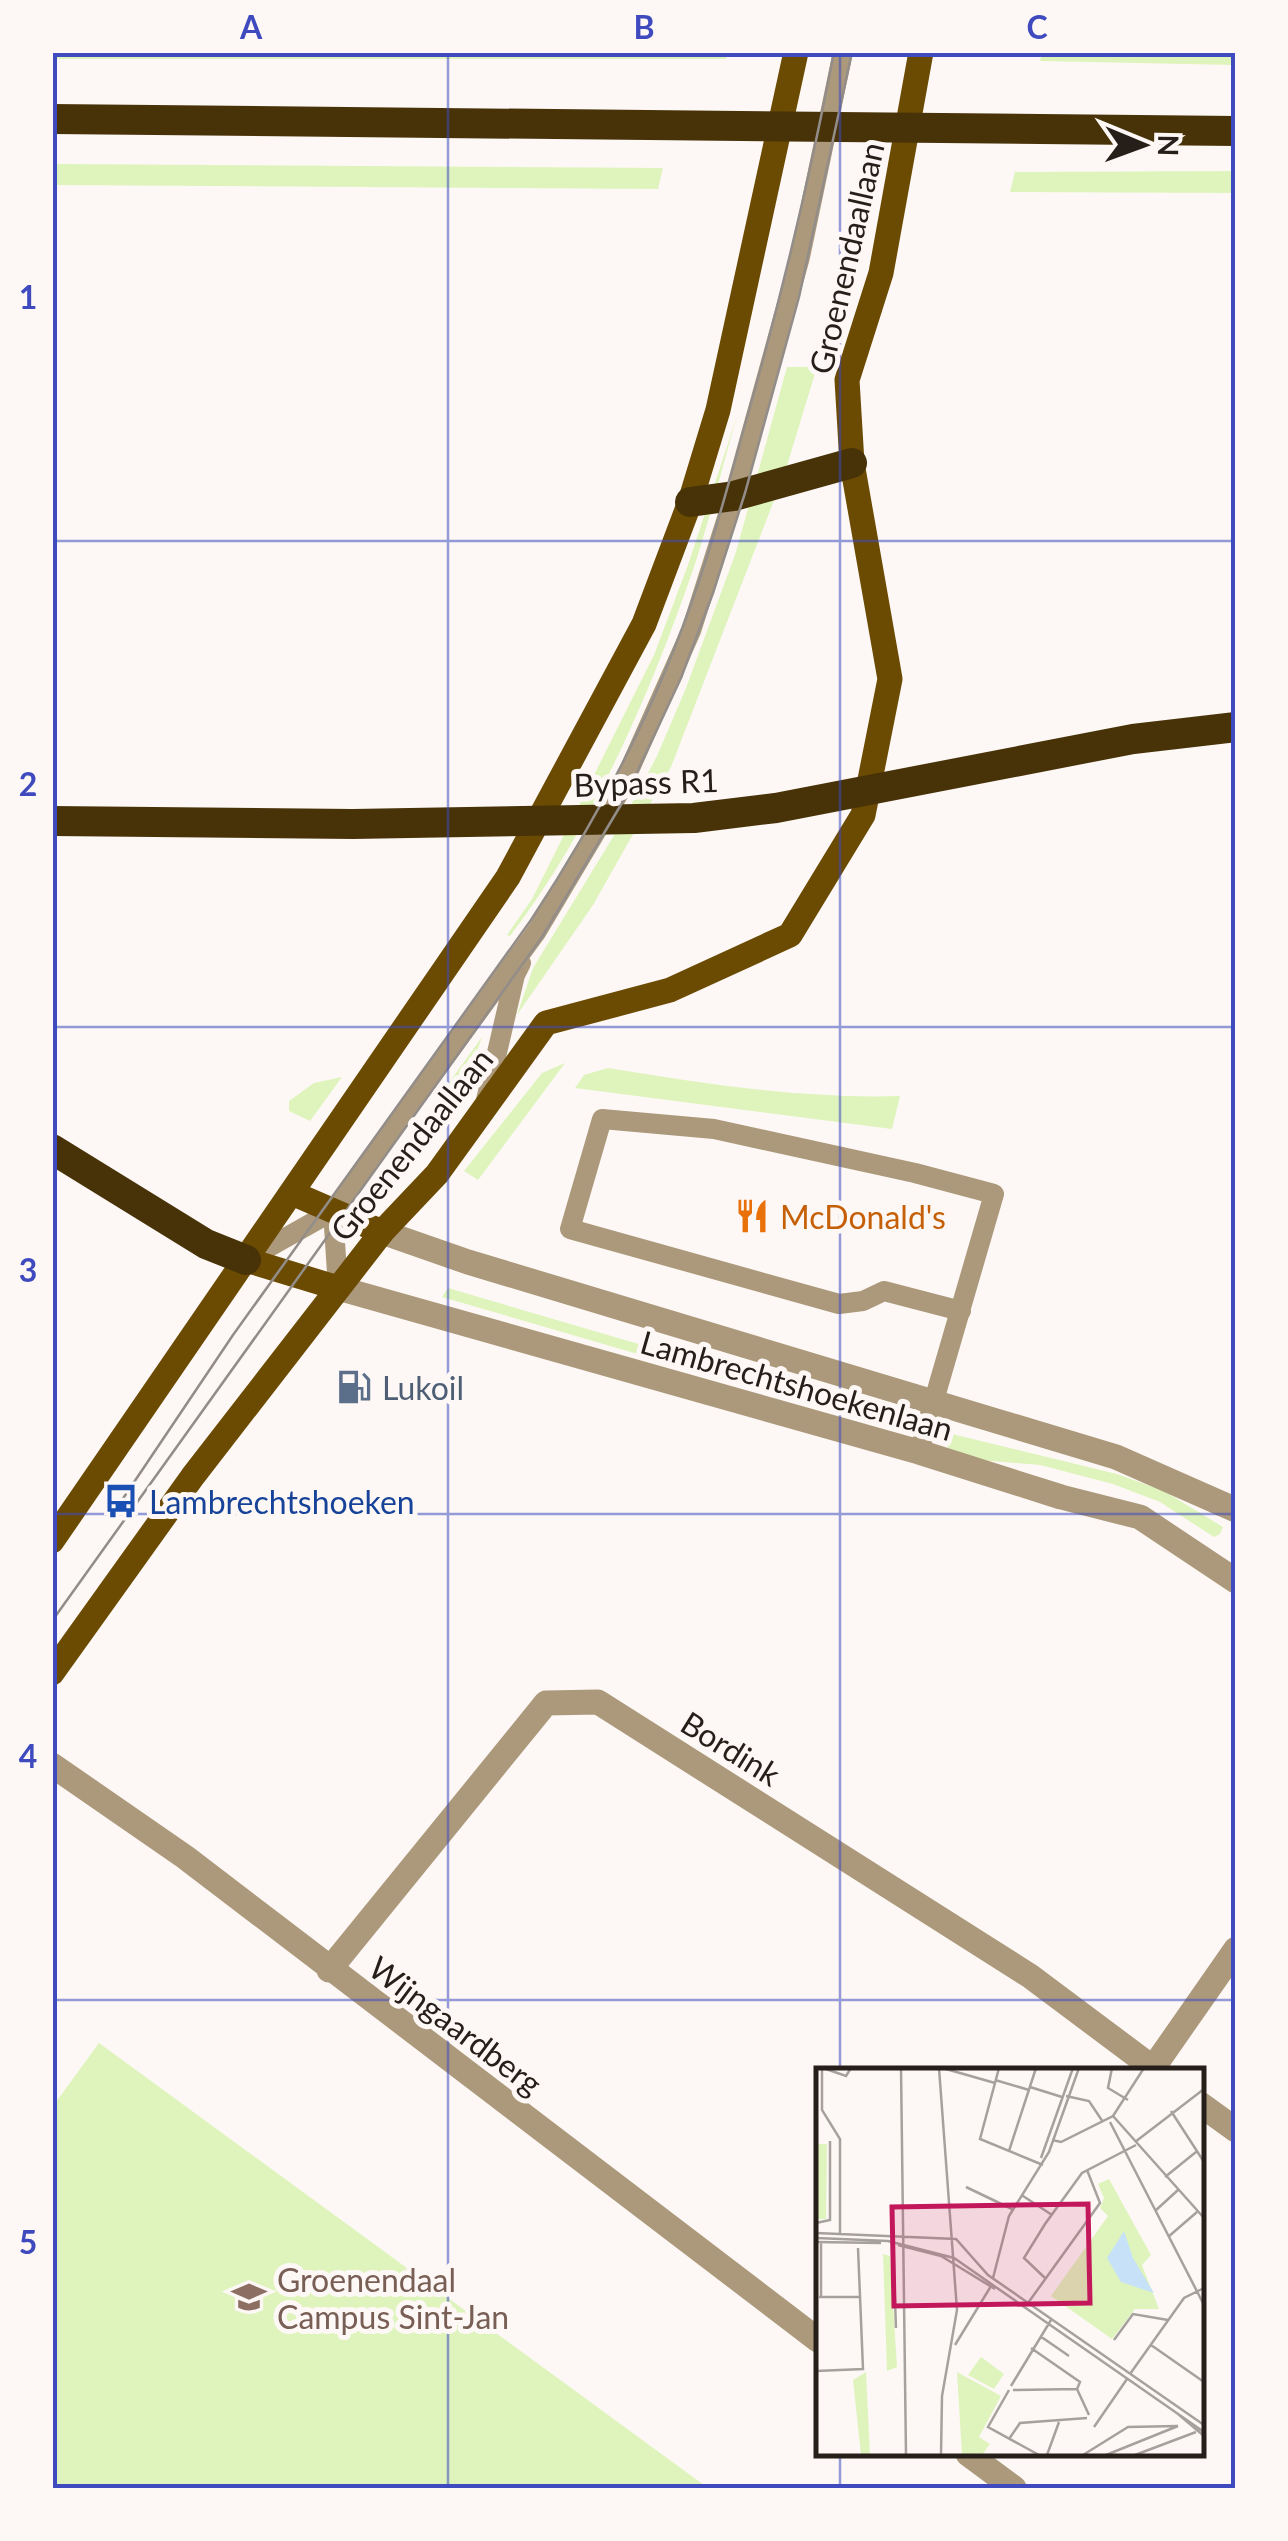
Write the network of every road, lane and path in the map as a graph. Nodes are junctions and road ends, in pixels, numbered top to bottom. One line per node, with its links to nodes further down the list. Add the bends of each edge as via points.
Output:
1 (796, 52): 8 (main road, Groenendaallaan, via 718,410)
2 (844, 52): 7 (lane, via 800,256)
3 (921, 52): 6 (main road, Groenendaallaan, via 881,273 848,380)
4 (52, 119): 5 (highway)
5 (1236, 131)
6 (852, 462): 7 (highway); 12 (main road, Groenendaallaan, via 890,678 863,814 790,935 670,990 546,1023)
7 (734, 496): 8 (highway); 11 (lane, via 657,712 619,793)
8 (690, 502): 14 (main road, Groenendaallaan, via 644,624 508,877)
9 (1236, 728): 10 (highway, Bypass R1, via 1133,740 694,818)
10 (52, 821)
11 (537, 930): 12 (lane, via 515,975); 15 (lane)
12 (484, 1112): 16 (main road, Groenendaallaan)
13 (52, 1149): 17 (highway, via 206,1244)
14 (292, 1193): 15 (main road); 17 (main road, Groenendaallaan)
15 (333, 1211): 16 (main road); 17 (lane); 18 (lane)
16 (382, 1232): 18 (main road, Groenendaallaan); 20 (street, Lambrechtshoekenlaan)
17 (246, 1260): 18 (main road); 23 (main road, Groenendaallaan)
18 (338, 1288): 21 (street, Lambrechtshoekenlaan); 25 (main road, Groenendaallaan)
19 (961, 1311): 19 (lane, via 994,1194 714,1129 602,1119 570,1229 838,1304 863,1302 884,1290); 20 (lane)
20 (936, 1400): 21 (lane); 22 (street, Lambrechtshoekenlaan, via 1116,1457)
21 (919, 1452): 24 (street, Lambrechtshoekenlaan, via 1140,1517)
22 (1236, 1510)
23 (52, 1541)
24 (1232, 1571)
25 (52, 1673)
26 (52, 1765): 28 (street, Wijngaardberg, via 185,1857)
27 (1236, 1949): 30 (street)
28 (329, 1970): 29 (street, Bordink, via 546,1703 598,1702 1030,1976); 33 (street, Wijngaardberg)
29 (1152, 2068)
30 (1156, 2068)
31 (1203, 2106): 32 (street)
32 (1236, 2130)
33 (816, 2338)
34 (971, 2456): 35 (street)
35 (1014, 2488)

